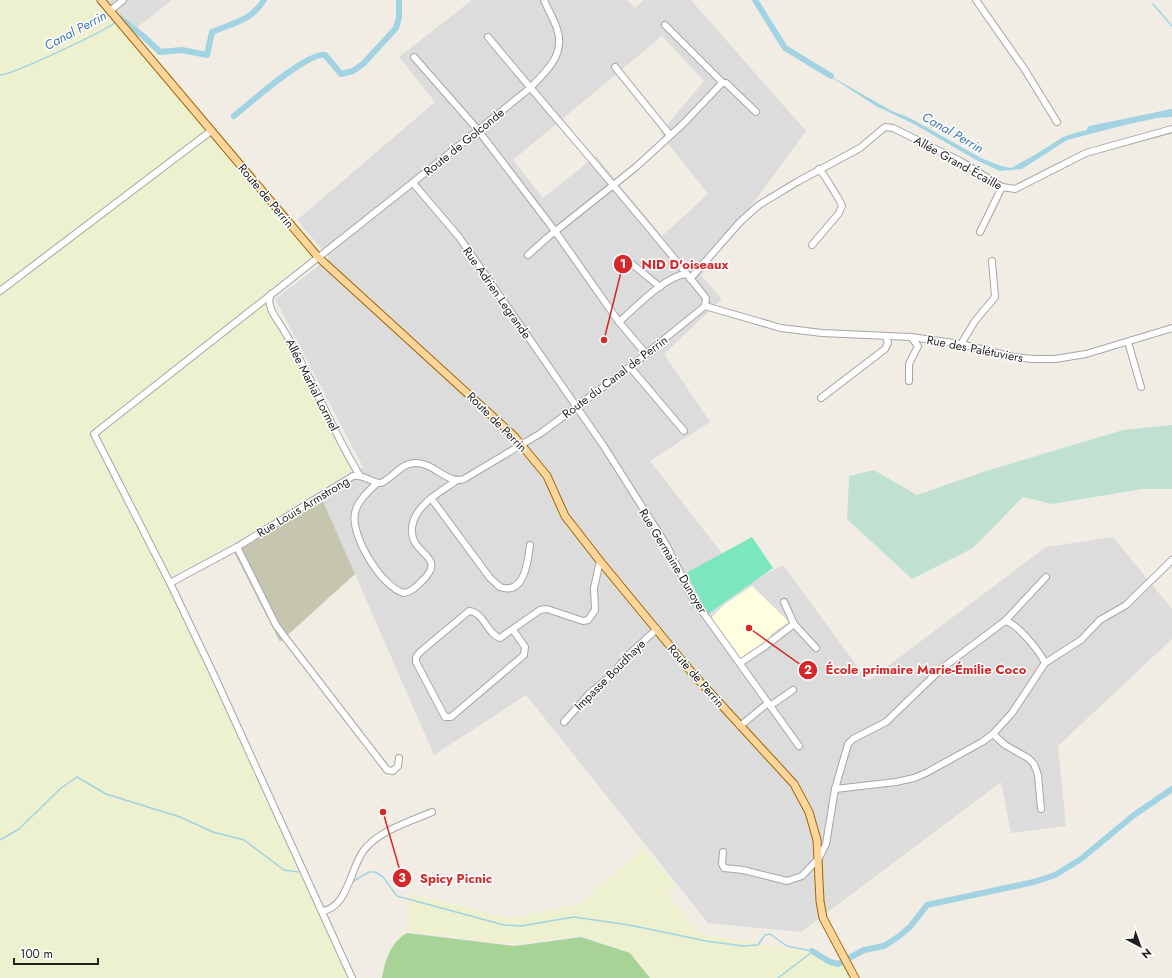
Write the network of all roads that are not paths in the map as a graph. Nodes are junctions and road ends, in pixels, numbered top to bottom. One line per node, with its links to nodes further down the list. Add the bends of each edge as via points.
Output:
1 (101, 0): 5 (main road, Route de Perrin)
2 (123, 0): 5 (street)
3 (544, 0): 11 (street, Route de Golconde, via 560,36 559,49 551,66)
4 (976, 0): 13 (street, via 1025,70)
5 (113, 14): 16 (main road, Route de Perrin)
6 (665, 25): 10 (street)
7 (488, 37): 11 (street)
8 (414, 57): 15 (street)
9 (615, 67): 17 (street)
10 (723, 83): 12 (street, via 732,88); 17 (street)
11 (530, 88): 15 (street, Route de Golconde); 20 (street)
12 (756, 112)
13 (1057, 122)
14 (1172, 129): 21 (street, Allée Grand Écaille, via 1086,153 1015,189)
15 (478, 130): 19 (street, Route de Golconde); 22 (street)
16 (211, 132): 26 (main road, Route de Perrin); 31 (street)
17 (670, 135): 20 (street)
18 (819, 169): 21 (street, Allée Grand Écaille, via 857,150 888,127 962,162); 24 (street, via 824,173 842,206); 29 (street, Allée Grand Écaille, via 747,215)
19 (414, 183): 26 (street, Route de Golconde); 45 (street, Rue Adrien Legrande, via 462,242)
20 (614, 185): 22 (street); 29 (street)
21 (1002, 187): 23 (street)
22 (555, 231): 25 (street); 34 (street)
23 (980, 232)
24 (812, 245)
25 (528, 255)
26 (318, 257): 32 (street, Route de Golconde); 47 (main road, Route de Perrin)
27 (992, 262): 39 (street, via 995,297 975,321)
28 (632, 264): 30 (street)
29 (688, 276): 30 (street, via 678,276); 33 (street, via 706,298)
30 (660, 286): 34 (street)
31 (0, 291)
32 (271, 294): 48 (street, Allée Martial Lormel, via 269,301 272,312 299,355); 57 (street, Route de Golconde, via 94,434)
33 (705, 306): 36 (street, Rue des Palétuviers, via 781,328); 40 (street, Route du Canal de Perrin)
34 (619, 322): 40 (street)
35 (1172, 328): 38 (street, Rue des Palétuviers)
36 (886, 337): 37 (street, Rue des Palétuviers); 44 (street, via 888,343 885,349)
37 (911, 337): 39 (street, Rue des Palétuviers); 42 (street, via 918,346 909,364)
38 (1128, 342): 39 (street, Rue des Palétuviers, via 1075,356 1046,359 1013,357); 43 (street)
39 (961, 344)
40 (646, 354): 41 (street, Route du Canal de Perrin)
41 (630, 366): 45 (street, Route du Canal de Perrin); 46 (street)
42 (909, 381)
43 (1141, 386)
44 (821, 398)
45 (576, 407): 47 (street, Route du Canal de Perrin, via 541,433); 64 (street, Rue Germaine Dunoyer, via 667,546 692,598)
46 (684, 431)
47 (521, 444): 49 (street); 55 (main road, Route de Perrin, via 547,476 565,516)
48 (360, 476): 50 (street, Rue Louis Armstrong); 53 (street, Rue Louis Armstrong, via 350,478)
49 (457, 480): 50 (street, via 427,465 417,463 405,466 387,480); 51 (street)
50 (377, 483): 51 (street, via 357,506 354,517 356,527 362,547 372,565 402,593 413,589 432,570 432,564 417,546 412,533 416,516)
51 (431, 498): 52 (street, via 490,578 500,587 512,587 522,579)
52 (530, 545)
53 (237, 547): 57 (street, Rue Louis Armstrong); 72 (street, via 276,625 387,770 393,771 398,766)
54 (1172, 560): 65 (street, via 1126,605 1104,617 1078,642)
55 (600, 561): 61 (main road, Route de Perrin); 62 (street, via 594,588 595,610 590,619 583,620 547,609 540,610)
56 (1046, 577): 59 (street)
57 (170, 583): 78 (street)
58 (784, 602): 60 (street)
59 (1005, 621): 65 (street, via 1018,629); 73 (street, via 940,669 882,725 849,742)
60 (794, 624): 63 (street); 64 (street)
61 (656, 629): 68 (street, Impasse Boudhaye); 69 (main road, Route de Perrin)
62 (513, 630): 62 (street, via 498,638 477,614 469,611 417,655 417,664 445,717 451,717 524,655 525,647)
63 (816, 648)
64 (740, 663): 67 (street, Rue Germaine Dunoyer)
65 (1045, 663): 70 (street, via 1019,704)
66 (793, 690): 67 (street)
67 (769, 704): 69 (street); 71 (street, Rue Germaine Dunoyer)
68 (564, 722)
69 (740, 726): 77 (main road, Route de Perrin, via 785,773 800,793 815,832)
70 (993, 734): 73 (street, via 963,753 914,778); 74 (street, via 1034,764 1038,775)
71 (799, 746)
72 (399, 758)
73 (835, 789): 77 (street, via 826,844)
74 (1041, 809)
75 (432, 812): 78 (street, via 372,841 356,863 340,900 332,908)
76 (723, 852): 77 (street, via 724,868 787,881 802,876)
77 (819, 858): 80 (main road, Route de Perrin, via 821,910 826,926)
78 (322, 912): 79 (street)
79 (352, 978)
80 (855, 978)

